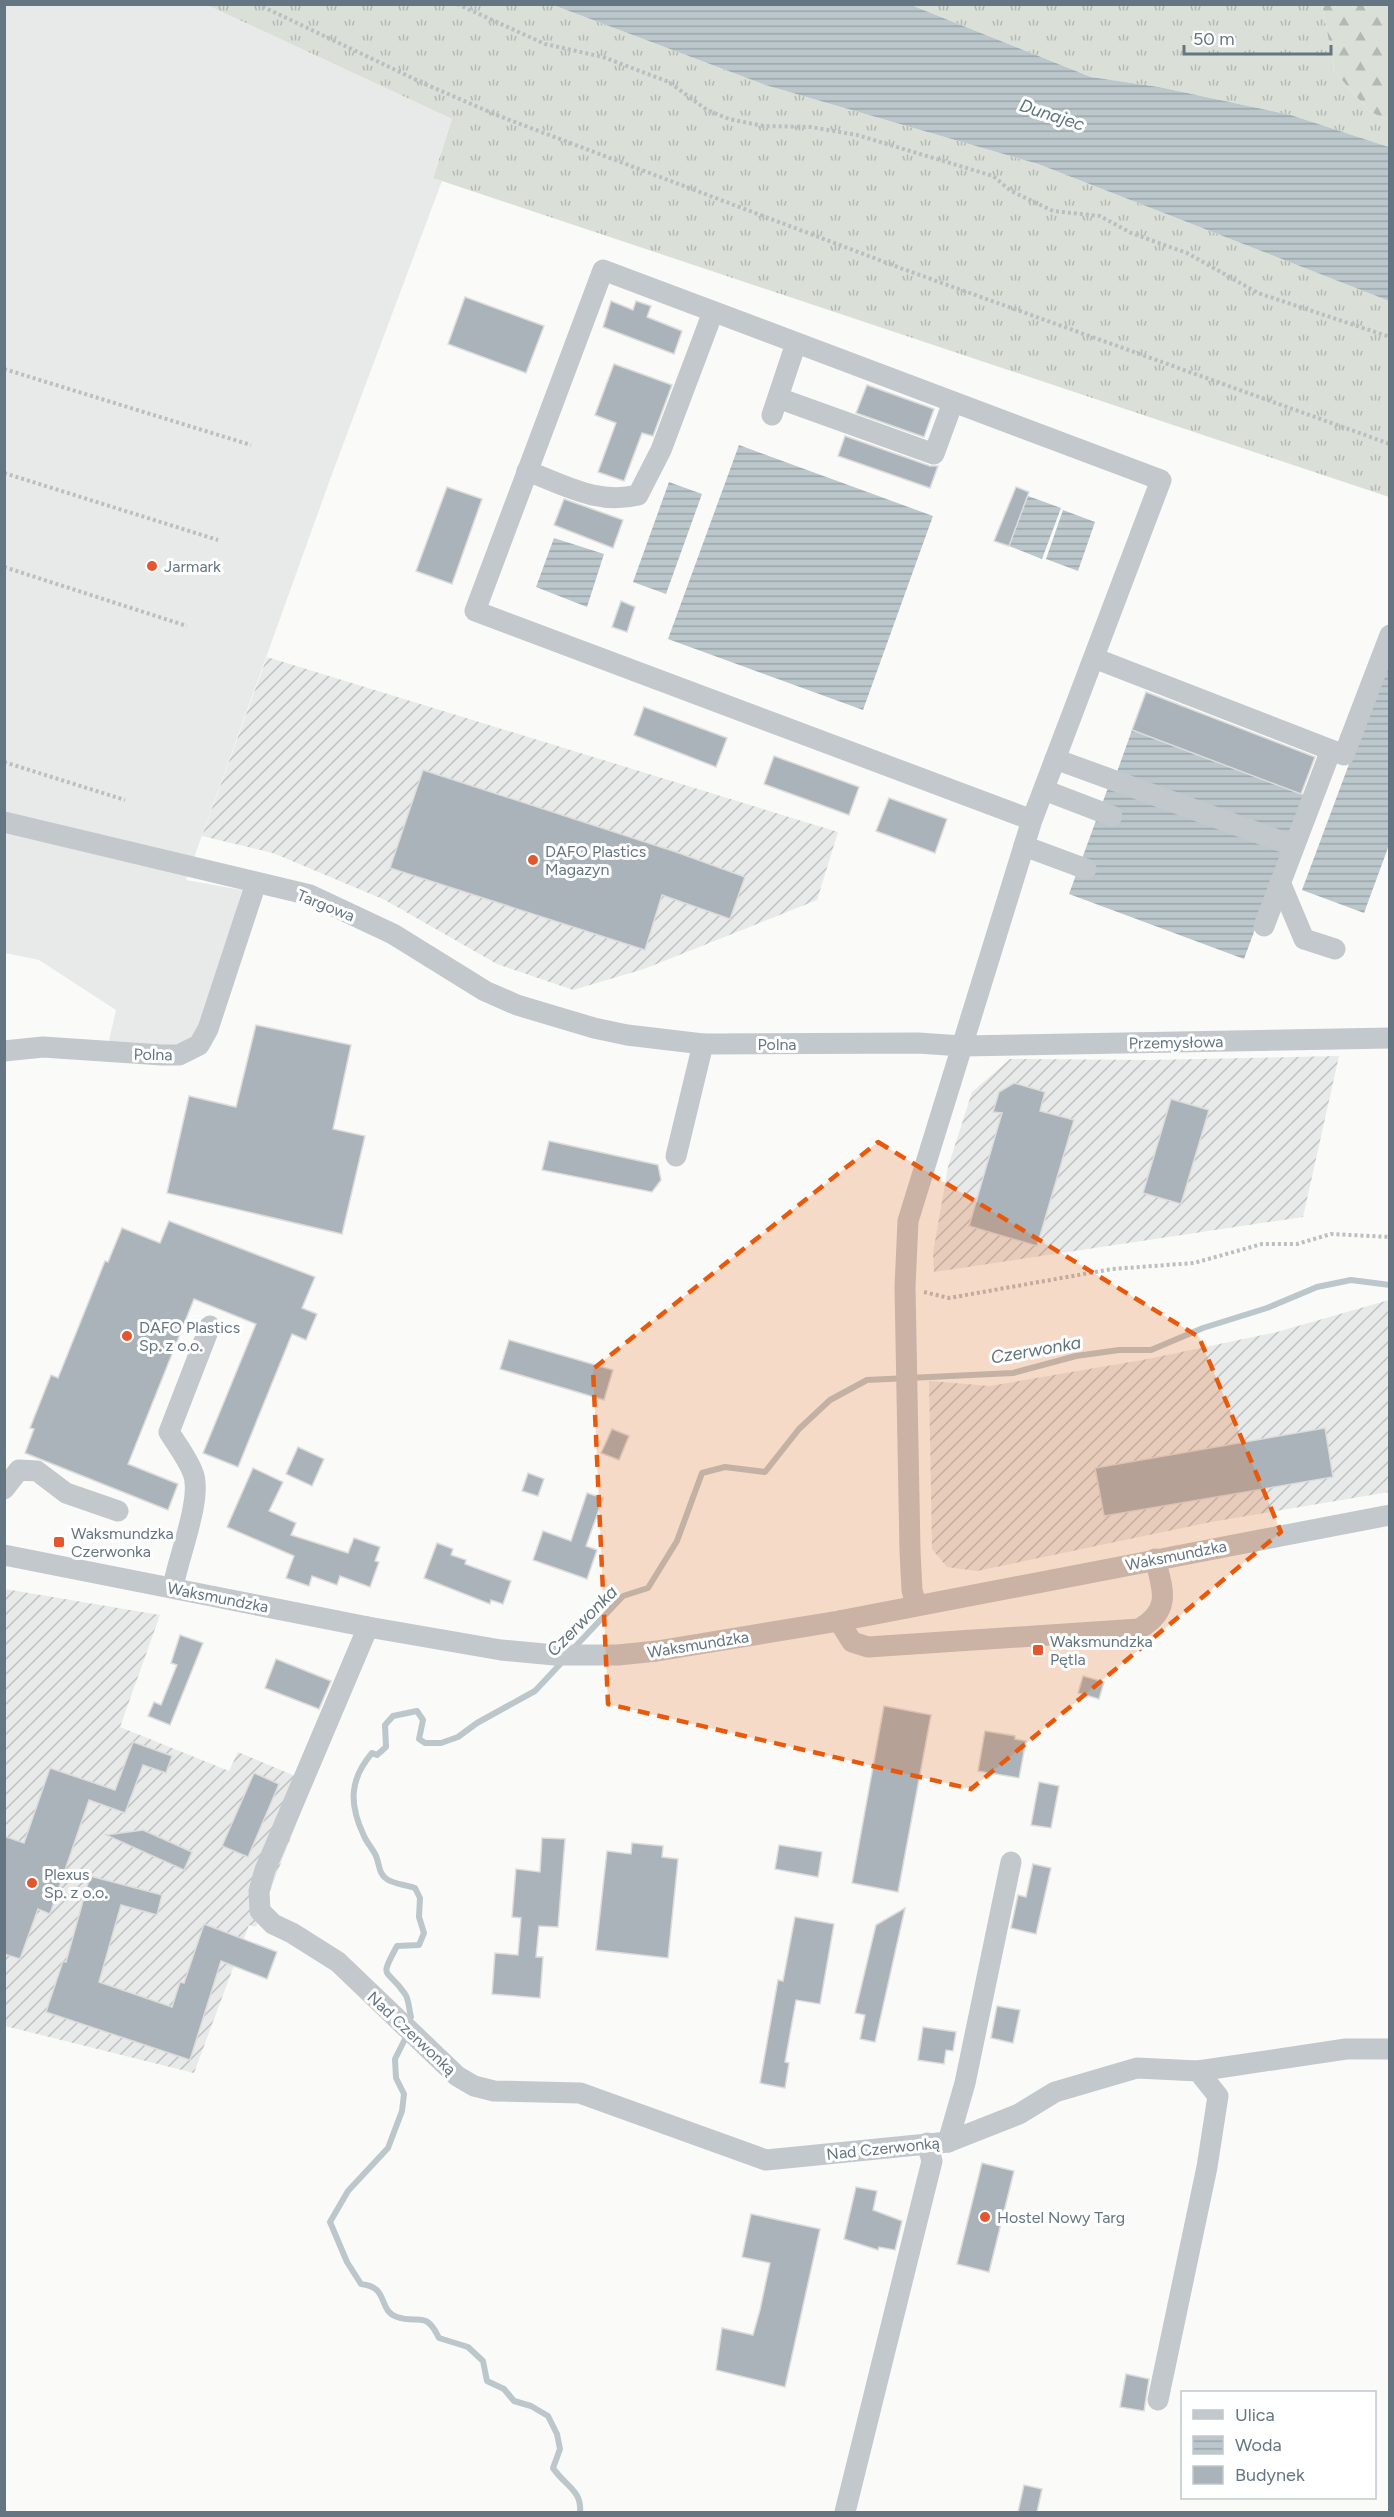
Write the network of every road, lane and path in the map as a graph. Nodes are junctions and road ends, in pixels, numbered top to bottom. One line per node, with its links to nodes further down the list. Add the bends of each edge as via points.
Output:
1 (257, 4): 8 (path, via 499,116 903,269)
2 (457, 4): 4 (path, via 545,44 603,57 669,82 707,110 729,119 857,135 993,176 1011,191 1053,211 1100,216 1131,233 1186,253 1258,293)
3 (713, 312): 5 (street); 10 (street, via 662,450 638,495 617,500 598,497); 10 (street, via 603,270)
4 (1389, 337)
5 (796, 343): 7 (street); 7 (street, via 775,406 934,454)
6 (4, 369): 9 (path)
7 (953, 402): 16 (street, via 1161,480)
8 (1389, 444)
9 (251, 446)
10 (527, 471): 23 (street, via 475,611)
11 (4, 472): 12 (path)
12 (218, 540)
13 (4, 567): 14 (path)
14 (187, 626)
15 (1389, 634): 17 (street, via 1344,755)
16 (1094, 658): 17 (street); 18 (street)
17 (1331, 750): 26 (street)
18 (1055, 759): 20 (street); 26 (street)
19 (4, 762): 21 (path)
20 (1044, 790): 22 (street); 23 (street)
21 (125, 800)
22 (1112, 816)
23 (1032, 820): 25 (street)
24 (4, 822): 29 (street, Targowa)
25 (1024, 846): 27 (street); 35 (street)
26 (1294, 846): 28 (street)
27 (1086, 869)
28 (1280, 882): 30 (street); 31 (street, via 1304,939)
29 (256, 883): 32 (street, Targowa, via 310,895 393,934 485,991); 36 (street, Polna, via 229,971 199,1045 179,1055 43,1047)
30 (1264, 926)
31 (1335, 949)
32 (594, 1028): 34 (street, Polna)
33 (1389, 1038): 35 (street, Przemysłowa)
34 (703, 1044): 35 (street, Polna); 37 (street)
35 (962, 1046): 39 (street, via 908,1221)
36 (4, 1051)
37 (676, 1156)
38 (1389, 1237): 39 (path, via 1331,1234 1297,1244 1262,1244 1194,1263 1112,1269 949,1298)
39 (905, 1287): 47 (street, via 910,1551)
40 (210, 1326): 46 (street, via 169,1432 194,1473 197,1498)
41 (4, 1489): 42 (street, via 19,1470 37,1472 66,1493)
42 (118, 1512)
43 (1389, 1515): 45 (street, Waksmundzka)
44 (4, 1555): 46 (street, Waksmundzka)
45 (1155, 1559): 47 (street, Waksmundzka); 48 (street, via 1163,1603 1150,1622 1139,1629 868,1647 852,1642)
46 (173, 1587): 49 (street, Waksmundzka)
47 (916, 1605): 48 (street, Waksmundzka)
48 (839, 1621): 49 (street, Waksmundzka, via 657,1651 590,1655 501,1650)
49 (368, 1627): 54 (street, Nad Czerwonką, via 265,1870 259,1891 260,1911 273,1924 338,1962 457,2076 474,2086 494,2091 580,2093 766,2160)
50 (1011, 1863): 53 (street, via 965,2083)
51 (1389, 2049): 52 (street, Nad Czerwonką, via 1346,2049)
52 (1198, 2071): 53 (street, Nad Czerwonką, via 1137,2068 1055,2092 1019,2114); 55 (street, via 1218,2096)
53 (948, 2142): 54 (street, Nad Czerwonką)
54 (927, 2143): 56 (street, via 932,2161)
55 (1158, 2400)
56 (845, 2512)

